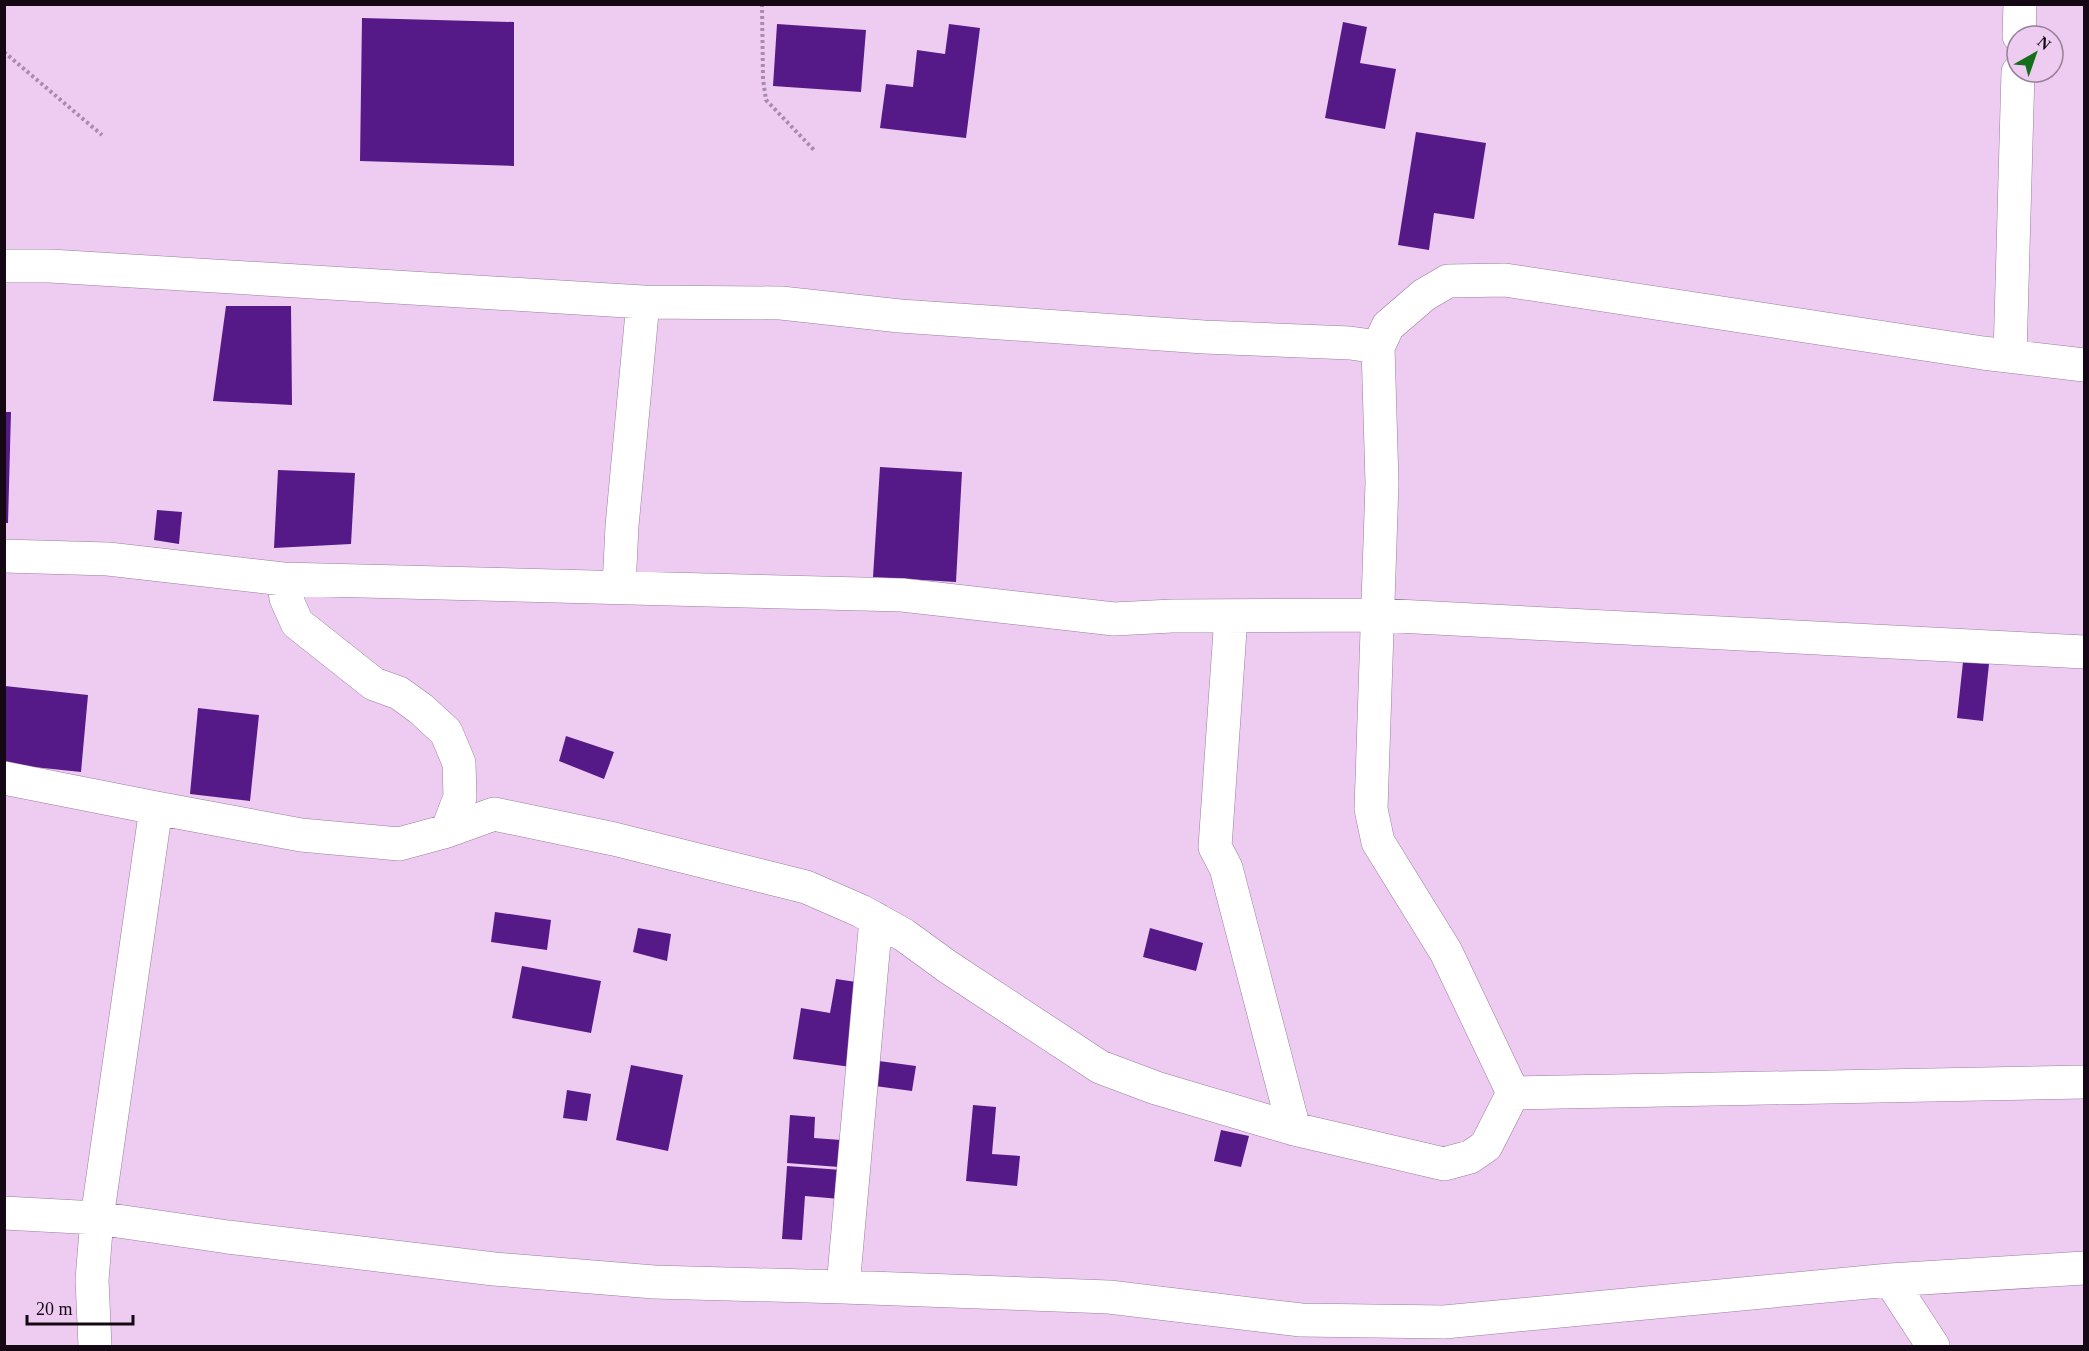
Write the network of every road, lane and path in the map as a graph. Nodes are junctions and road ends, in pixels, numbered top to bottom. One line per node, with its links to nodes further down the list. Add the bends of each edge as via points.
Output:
1 (762, 4): 7 (path, via 766,100)
2 (2020, 4): 3 (street)
3 (2019, 24)
4 (4, 52): 6 (path)
5 (2018, 84): 11 (street)
6 (102, 135)
7 (814, 150)
8 (4, 266): 9 (street)
9 (643, 302): 10 (street, via 782,303 900,316); 15 (street)
10 (1378, 347): 11 (street, via 1388,326 1424,295 1448,281 1505,280); 16 (street, via 1382,483)
11 (2010, 356): 12 (street)
12 (2085, 365)
13 (4, 556): 14 (street, via 108,559)
14 (283, 579): 15 (street); 21 (street, via 297,623 374,684 399,693 421,709 446,732 459,763 460,797)
15 (619, 587): 17 (street, via 902,595 1114,618)
16 (1378, 615): 17 (street); 18 (street); 24 (street, via 1371,809 1378,842 1446,952)
17 (1231, 616): 25 (street, via 1215,847 1226,868)
18 (2085, 652)
19 (4, 778): 20 (street)
20 (156, 808): 21 (street, via 301,835 399,843); 27 (street)
21 (447, 831): 22 (street, via 494,814 592,834 806,887)
22 (876, 920): 25 (street, via 1100,1067); 30 (street)
23 (2085, 1082): 24 (street)
24 (1513, 1093): 25 (street, via 1486,1146 1470,1157 1444,1164)
25 (1294, 1129)
26 (4, 1213): 27 (street)
27 (97, 1218): 30 (street, via 228,1238 494,1269 654,1282); 31 (street, via 92,1280)
28 (2085, 1268): 29 (street)
29 (1890, 1280): 30 (street, via 1444,1322 1301,1320 1109,1297); 32 (street)
30 (843, 1287)
31 (95, 1347)
32 (1933, 1347)

